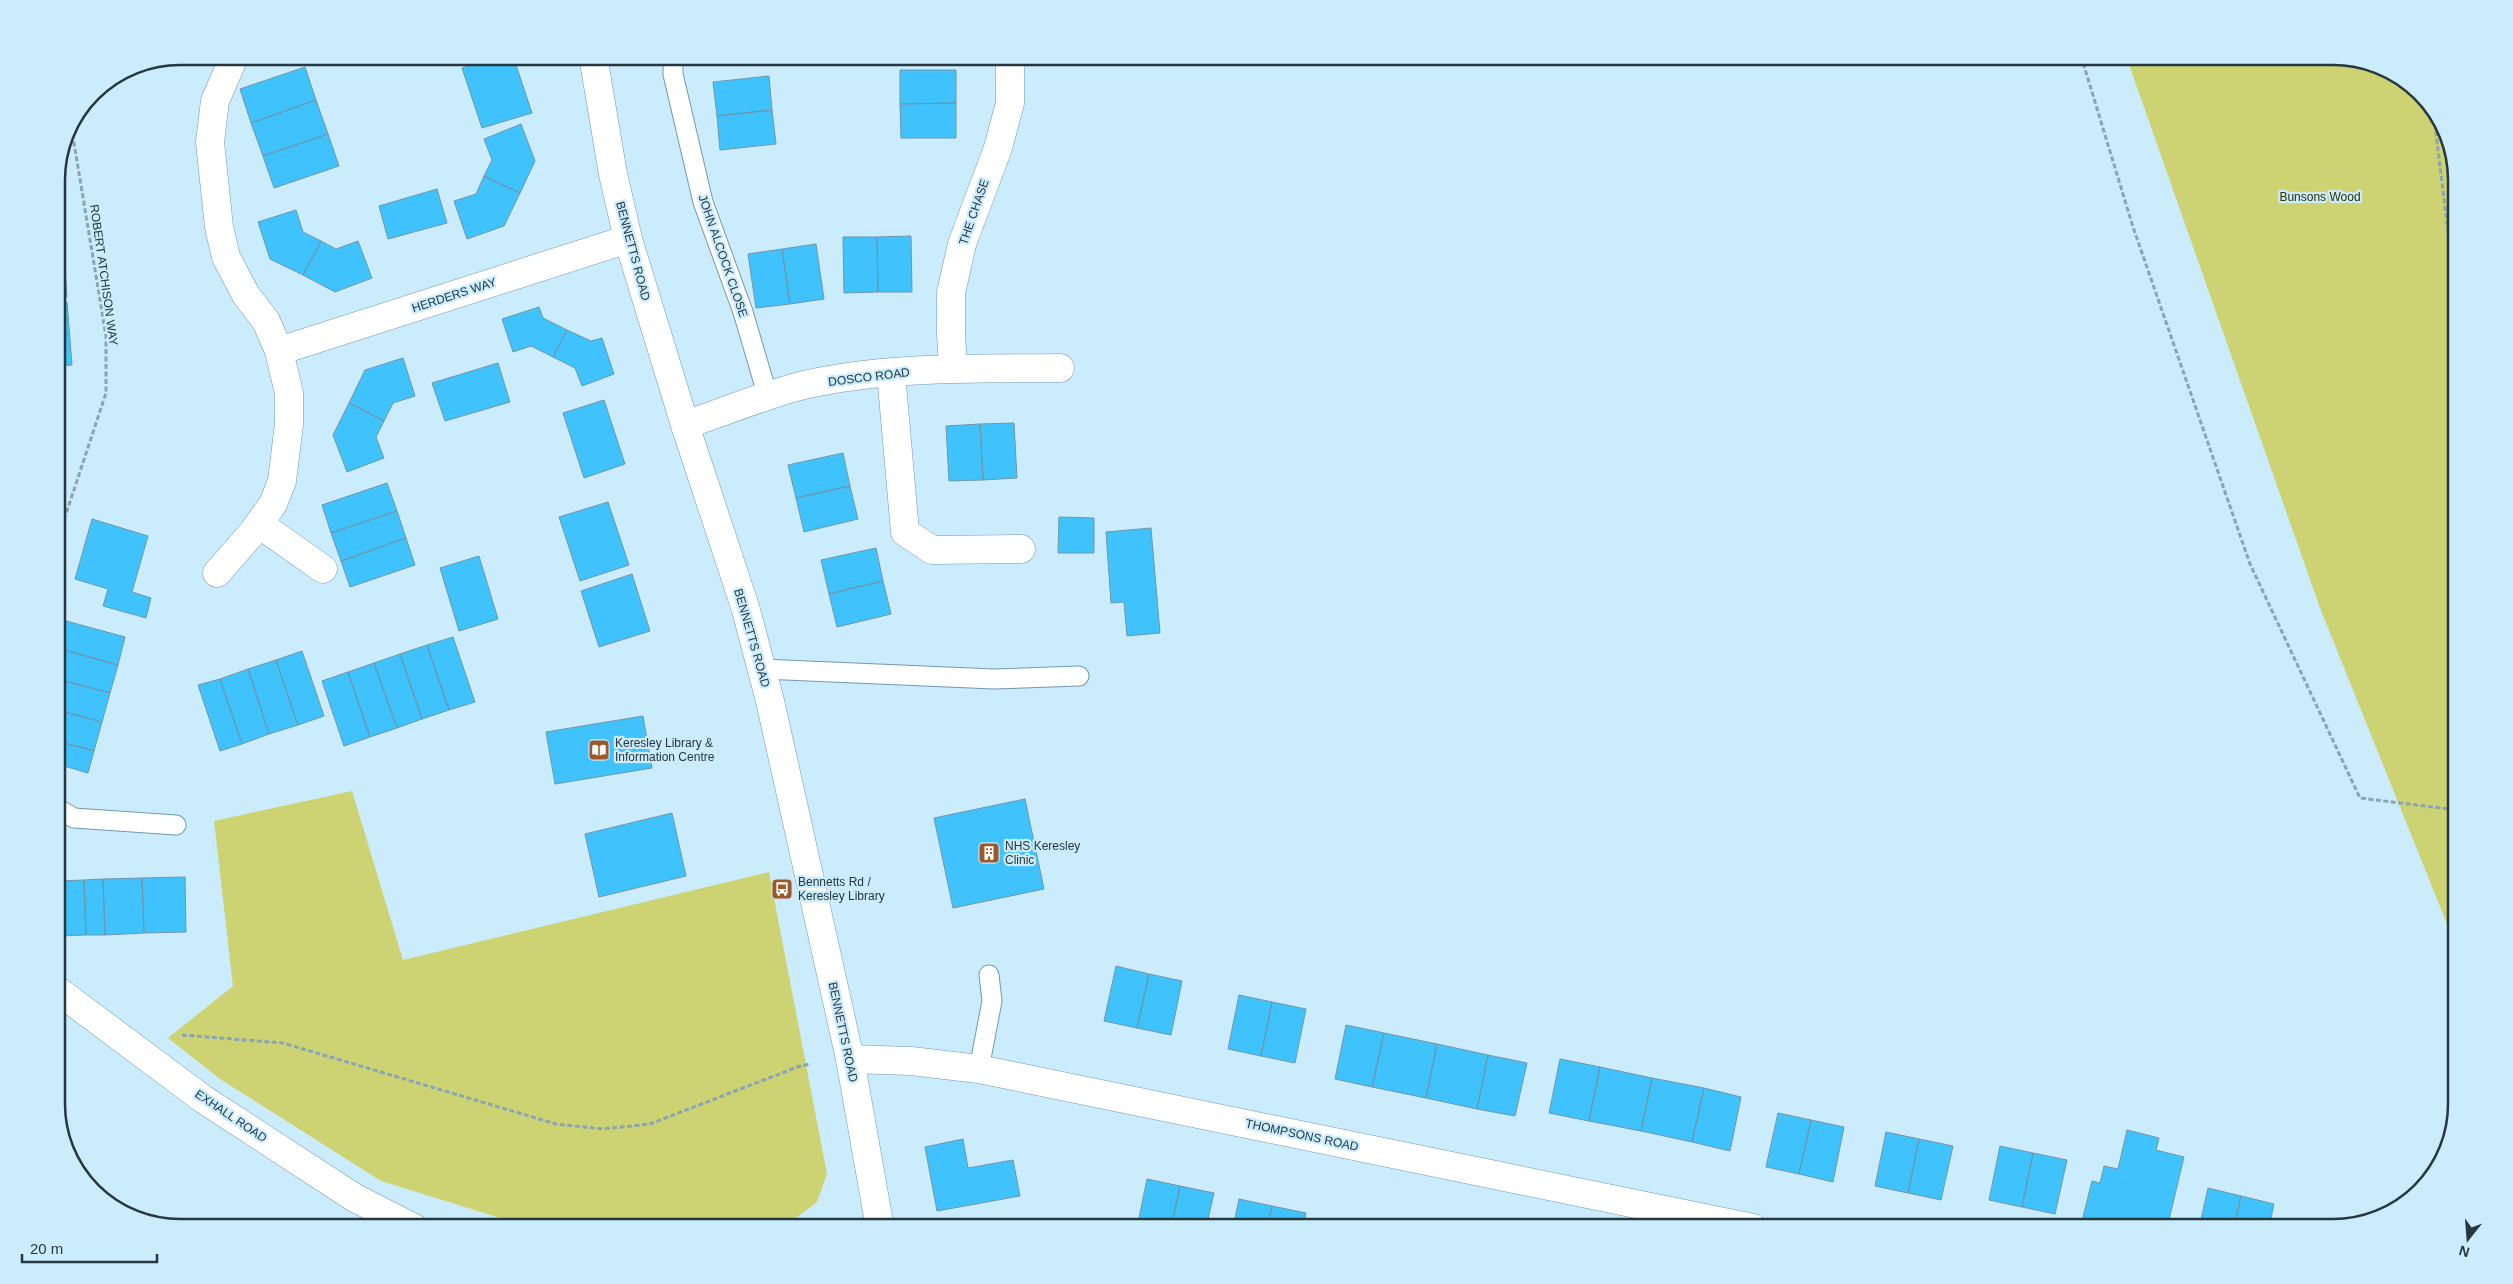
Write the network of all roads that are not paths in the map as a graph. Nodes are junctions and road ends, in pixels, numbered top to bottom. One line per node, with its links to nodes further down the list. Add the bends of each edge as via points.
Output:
1 (230, 65): 6 (street, via 215,101 210,142 219,228 226,257 246,295 266,322)
2 (595, 65): 5 (street, BENNETTS ROAD, via 613,174)
3 (672, 65): 10 (lane, JOHN ALCOCK CLOSE, via 703,202 744,312)
4 (1010, 65): 8 (street, THE CHASE, via 1010,103 998,148 962,244 951,292)
5 (628, 238): 6 (street, HERDERS WAY); 11 (street, BENNETTS ROAD)
6 (279, 351): 12 (street, via 289,393 288,433 282,481 273,504)
7 (1060, 368): 8 (street, DOSCO ROAD)
8 (953, 370): 9 (street, DOSCO ROAD)
9 (891, 373): 10 (street, DOSCO ROAD, via 804,385); 13 (street, via 905,532 932,550)
10 (768, 397): 11 (street, DOSCO ROAD)
11 (684, 425): 16 (street, BENNETTS ROAD, via 746,610)
12 (259, 524): 14 (street); 15 (street)
13 (1021, 549)
14 (323, 569)
15 (217, 573)
16 (761, 669): 17 (lane, via 994,678); 22 (street, BENNETTS ROAD)
17 (1079, 676)
18 (65, 813): 19 (lane, via 74,818)
19 (176, 825)
20 (989, 975): 23 (lane, via 992,1001)
21 (65, 997): 24 (street, EXHALL ROAD, via 203,1098 355,1198)
22 (850, 1059): 23 (street, THOMPSONS ROAD, via 911,1061); 25 (street, BENNETTS ROAD)
23 (979, 1069): 26 (street, THOMPSONS ROAD)
24 (396, 1219)
25 (878, 1219)
26 (1709, 1219)

